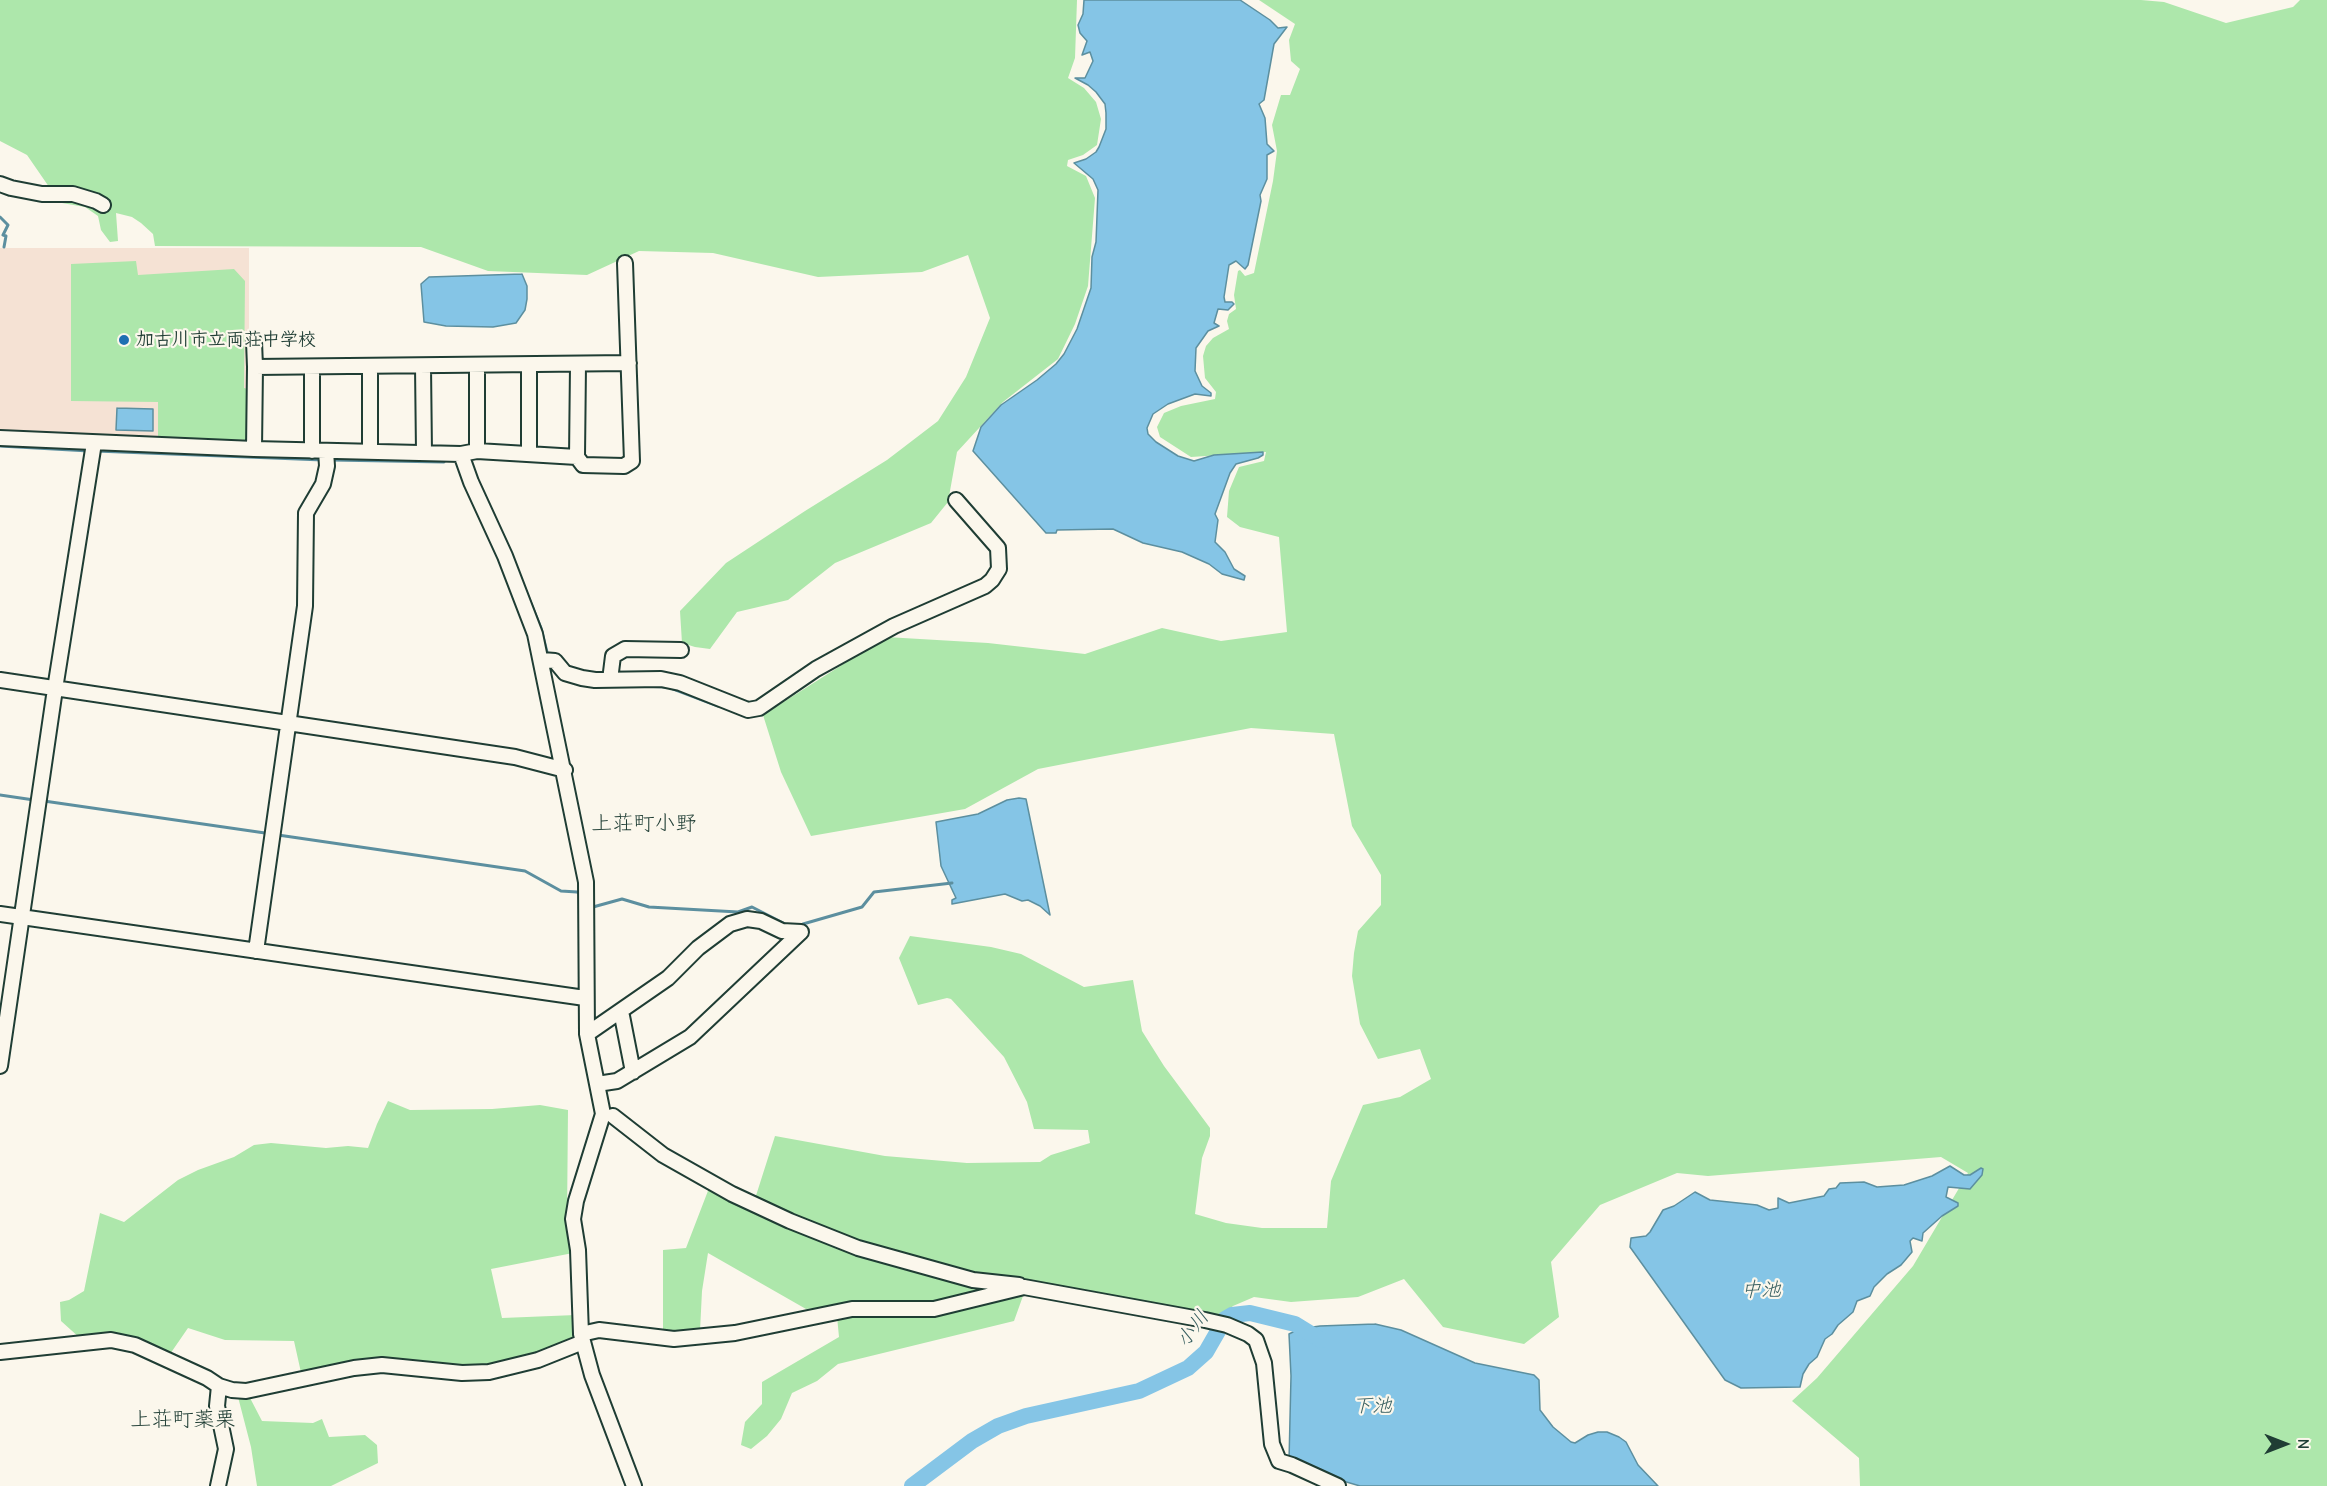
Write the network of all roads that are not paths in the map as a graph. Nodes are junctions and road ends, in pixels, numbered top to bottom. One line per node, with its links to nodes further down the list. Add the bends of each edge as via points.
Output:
1 (0, 184): 2 (street, via 42,194 79,195)
2 (104, 205)
3 (625, 263): 5 (street)
4 (254, 341): 10 (street)
5 (629, 363): 7 (street); 22 (street, via 632,461 624,466 583,465)
6 (529, 365): 7 (street); 9 (street); 21 (street)
7 (578, 365): 22 (street)
8 (423, 366): 9 (street); 12 (street); 19 (street)
9 (477, 366): 18 (street)
10 (255, 367): 11 (street); 15 (street)
11 (312, 367): 12 (street); 16 (street)
12 (370, 367): 17 (street)
13 (0, 438): 14 (street)
14 (94, 443): 15 (street); 28 (street)
15 (254, 449): 16 (street)
16 (319, 451): 17 (street); 29 (street, via 327,466 323,484 306,513 305,606)
17 (370, 451): 19 (street)
18 (477, 451): 20 (street); 21 (street)
19 (424, 453): 20 (street)
20 (461, 454): 25 (street, via 509,566)
21 (529, 454): 22 (street)
22 (578, 457)
23 (956, 500): 27 (street, via 998,548 999,569 992,580 894,626 816,669 759,708 748,710 661,679)
24 (681, 650): 27 (street, via 625,649 613,656)
25 (542, 660): 27 (street, via 555,661 565,673); 30 (street)
26 (0, 680): 28 (street)
27 (610, 680)
28 (55, 689): 29 (street); 32 (street)
29 (289, 723): 30 (street, via 515,757); 34 (street)
30 (565, 771): 35 (street, via 586,882)
31 (0, 914): 32 (street)
32 (22, 917): 34 (street); 38 (street)
33 (735, 922): 36 (street, via 724,937); 37 (street, via 698,948 668,978); 40 (street, via 761,921 782,931 801,932 690,1037)
34 (256, 951): 35 (street)
35 (585, 998): 37 (street)
36 (622, 1016): 37 (street, via 607,1027); 40 (street)
37 (591, 1031): 41 (street)
38 (2, 1047): 39 (street)
39 (0, 1066)
40 (633, 1072): 41 (street, via 617,1081)
41 (597, 1084): 44 (street, via 603,1114 573,1219)
42 (613, 1116): 43 (street, via 663,1155 790,1221 858,1248 973,1280)
43 (1024, 1287): 44 (street, via 934,1309 852,1309 735,1333 674,1339 598,1330); 49 (street, via 1227,1325 1248,1334 1256,1340 1263,1363 1272,1444 1278,1461)
44 (582, 1338): 46 (street, via 538,1360 489,1372 382,1365 246,1391); 48 (street, via 612,1433)
45 (0, 1352): 46 (street, via 111,1340 135,1345)
46 (219, 1386): 47 (street, via 217,1406 226,1449)
47 (218, 1486)
48 (634, 1486)
49 (1338, 1486)

